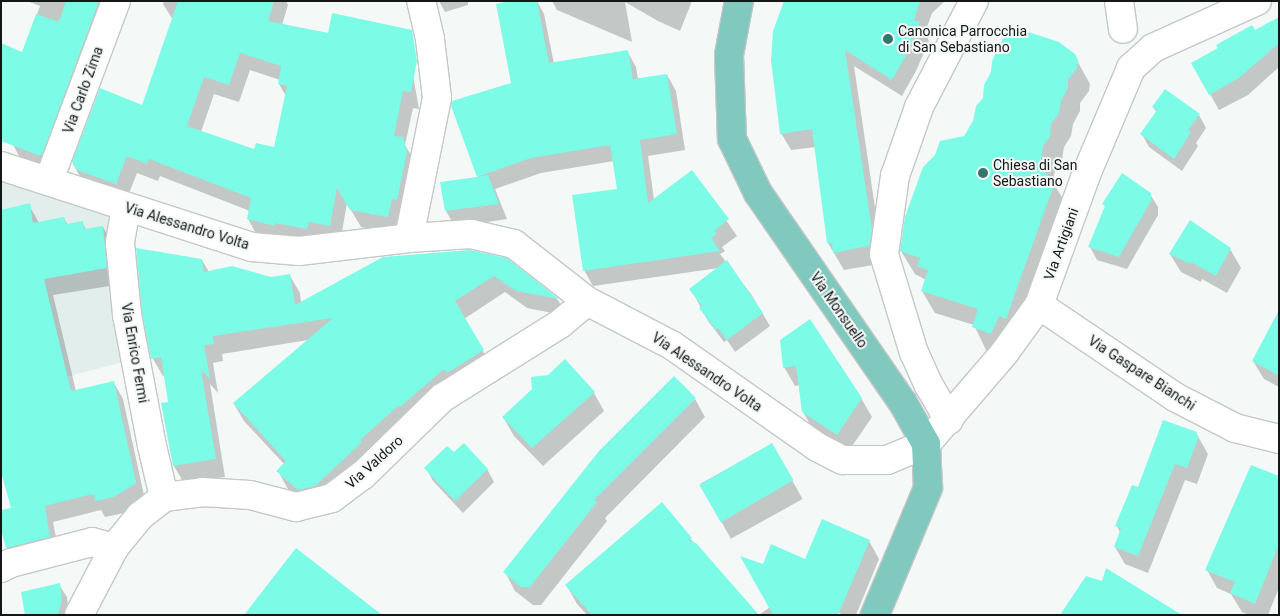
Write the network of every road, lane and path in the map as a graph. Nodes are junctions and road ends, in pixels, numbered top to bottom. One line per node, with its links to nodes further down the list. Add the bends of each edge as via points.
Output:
1 (116, 1): 9 (street, Via Carlo Zima)
2 (421, 1): 11 (street, via 430,39 437,98)
3 (739, 1): 16 (main road, Via Monsuello, via 729,55 732,139 758,193 903,402)
4 (974, 1): 14 (street, via 919,107 895,176 884,254 914,353)
5 (1119, 1): 7 (street)
6 (1257, 1): 12 (street, Via Artigiani, via 1153,48 1131,68 1088,170)
7 (1122, 29)
8 (1, 166): 9 (street, Via Alessandro Volta)
9 (50, 180): 10 (street, Via Alessandro Volta)
10 (126, 208): 11 (street, Via Alessandro Volta, via 252,247 299,252); 17 (street, Via Enrico Fermi, via 120,243 127,315)
11 (409, 238): 13 (street, Via Alessandro Volta, via 471,234 514,244)
12 (1043, 293): 14 (street, Via Artigiani, via 1005,352); 15 (street, Via Gaspare Bianchi, via 1175,397 1235,428)
13 (587, 301): 16 (street, Via Alessandro Volta, via 673,346 817,447 843,460 887,460); 17 (street, Via Valdoro, via 560,324 442,398 363,475 332,498 296,507 250,494 202,492)
14 (949, 420): 16 (street, Via Artigiani)
15 (1279, 439)
16 (926, 444): 21 (main road, Via Monsuello, via 928,488)
17 (164, 497): 18 (street, via 140,516)
18 (114, 548): 19 (street, via 92,542); 20 (street)
19 (1, 568)
20 (80, 615)
21 (875, 615)

